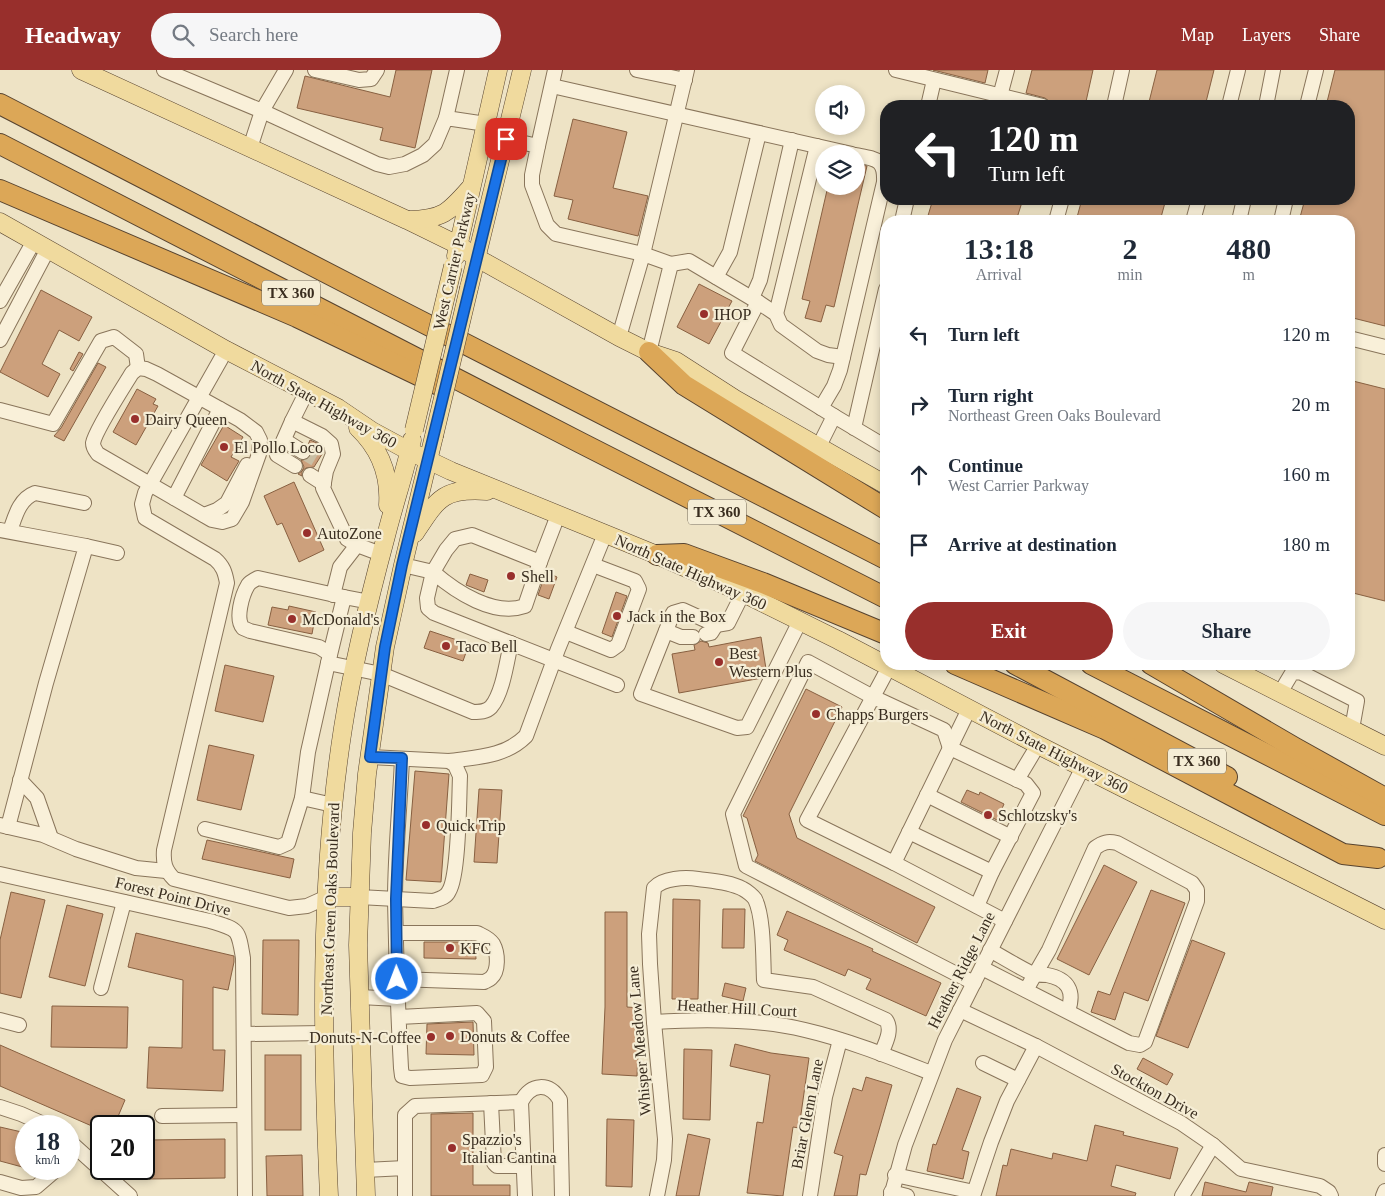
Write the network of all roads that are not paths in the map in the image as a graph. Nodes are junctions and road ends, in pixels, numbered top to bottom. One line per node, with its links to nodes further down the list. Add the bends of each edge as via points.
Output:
1 (164, 70): 29 (street)
2 (286, 70): 29 (street)
3 (315, 70): 4 (street, via 359,80 370,79)
4 (377, 70)
5 (457, 70): 31 (street)
6 (498, 70): 32 (main road, West Carrier Parkway)
7 (522, 70): 34 (main road, West Carrier Parkway)
8 (555, 70): 20 (street)
9 (637, 70): 17 (street)
10 (896, 70): 19 (street)
11 (1007, 70): 21 (street)
12 (1122, 70): 24 (street)
13 (1238, 70): 25 (street)
14 (1273, 70): 26 (street)
15 (1316, 70): 27 (street)
16 (87, 71): 18 (main road)
17 (686, 75): 30 (street)
18 (109, 76): 39 (main road)
19 (934, 80): 21 (street); 22 (street)
20 (552, 86): 30 (street); 37 (street)
21 (1000, 96): 23 (street)
22 (929, 100)
23 (1017, 100)
24 (1115, 100)
25 (1230, 100)
26 (1267, 100)
27 (1309, 100)
28 (0, 104): 102 (highway, TX 360)
29 (262, 111): 31 (street, via 376,164 389,166 405,164 423,155 436,144); 39 (street)
30 (677, 114): 33 (street); 50 (street)
31 (446, 118): 32 (street)
32 (486, 124): 43 (main road, West Carrier Parkway)
33 (759, 133): 35 (street); 53 (street, via 730,252)
34 (506, 139): 37 (street); 51 (main road, West Carrier Parkway)
35 (792, 140): 38 (street); 54 (street)
36 (0, 144): 77 (highway, TX 360)
37 (538, 146): 50 (street, via 532,185 551,230 556,234)
38 (815, 146)
39 (250, 148): 46 (main road)
40 (815, 154): 56 (street)
41 (865, 157): 42 (street)
42 (880, 162)
43 (472, 187): 46 (main road, via 443,215); 49 (main road, West Carrier Parkway)
44 (0, 190): 77 (highway, via 297,317 541,433)
45 (880, 199): 64 (street)
46 (407, 220): 49 (main road)
47 (0, 222): 48 (main road, North State Highway 360)
48 (41, 245): 55 (street); 59 (street); 62 (main road, North State Highway 360)
49 (458, 245): 51 (main road); 80 (main road, West Carrier Parkway, bridge)
50 (643, 254): 52 (street); 58 (street)
51 (477, 258): 58 (main road); 82 (main road, West Carrier Parkway, bridge)
52 (671, 264): 53 (street, via 689,261); 63 (street)
53 (716, 277): 54 (street)
54 (755, 300): 56 (street); 69 (street, via 732,352)
55 (0, 301)
56 (776, 314): 64 (street, via 781,325 817,351)
57 (880, 315): 74 (street)
58 (619, 337): 63 (main road)
59 (0, 340)
60 (1355, 340): 61 (street)
61 (1385, 347)
62 (226, 350): 66 (main road, North State Highway 360); 67 (street)
63 (649, 352): 79 (main road, via 676,361 735,399); 91 (highway, via 684,385)
64 (842, 357): 69 (street, via 834,386)
65 (138, 368): 67 (street, via 157,374); 70 (street, via 136,354 114,337 101,341 53,424); 86 (street, via 101,426 93,448)
66 (307, 391): 68 (main road, North State Highway 360); 73 (street)
67 (199, 398): 71 (street); 86 (street)
68 (338, 408): 80 (main road, North State Highway 360); 99 (main road, via 369,439 388,479)
69 (821, 408): 72 (street)
70 (0, 410)
71 (220, 410): 75 (street, via 240,420); 89 (street)
72 (834, 416): 74 (street); 79 (street)
73 (292, 421): 76 (street); 87 (street, via 331,444 333,454 323,464)
74 (854, 428): 78 (street)
75 (258, 436): 92 (street, via 228,504); 92 (street, via 258,454 242,502 232,519 222,522)
76 (284, 440): 81 (street); 83 (street, via 277,455)
77 (581, 443): 108 (highway, TX 360)
78 (880, 443)
79 (819, 446): 85 (main road)
80 (409, 451): 82 (main road, North State Highway 360); 99 (main road, Northeast Green Oaks Boulevard)
81 (303, 452)
82 (428, 460): 88 (main road, North State Highway 360); 97 (main road, Northeast Green Oaks Boulevard)
83 (296, 466)
84 (310, 475): 87 (street)
85 (880, 482)
86 (150, 484): 89 (street); 155 (street, via 142,504 145,518 215,558 226,572 227,583 164,850)
87 (324, 484): 96 (street, via 347,539)
88 (499, 492): 93 (main road, North State Highway 360); 97 (main road, via 458,490 446,494 433,505)
89 (174, 498): 92 (street)
90 (84, 503): 94 (street, via 35,493 21,503)
91 (880, 505)
92 (204, 515)
93 (558, 515): 95 (main road, North State Highway 360); 103 (street)
94 (5, 530): 98 (street)
95 (605, 534): 101 (main road, North State Highway 360); 104 (street)
96 (357, 544): 99 (street); 109 (street, via 340,567)
97 (408, 544): 105 (main road, Northeast Green Oaks Boulevard)
98 (86, 546): 100 (street); 141 (street)
99 (383, 546): 110 (main road, Northeast Green Oaks Boulevard)
100 (116, 553)
101 (657, 555): 107 (main road, North State Highway 360); 115 (highway, via 684,554)
102 (880, 556)
103 (540, 562): 106 (street, via 472,535 455,539); 106 (street, via 525,606 515,610 497,608 475,599 448,585)
104 (593, 564): 113 (street); 113 (street, via 635,581 639,589 618,645 611,650)
105 (402, 565): 106 (street); 128 (main road, Northeast Green Oaks Boulevard)
106 (433, 572): 116 (street, via 428,608)
107 (743, 592): 111 (main road, North State Highway 360); 114 (street, via 728,623)
108 (880, 595)
109 (338, 596): 110 (street); 117 (street); 117 (street, via 258,578 248,585 238,619 242,628 250,632 319,647)
110 (370, 602): 120 (main road, Northeast Green Oaks Boulevard)
111 (800, 621): 112 (street, via 747,727 737,728 641,694); 119 (main road, North State Highway 360)
112 (666, 631): 114 (street, via 681,637); 114 (street, via 673,613 682,610)
113 (566, 632): 118 (street)
114 (705, 632)
115 (880, 632)
116 (511, 643): 118 (street); 128 (street, via 500,690 492,706 483,712 474,712)
117 (329, 658): 120 (street); 144 (street, via 308,752)
118 (554, 659): 129 (street); 139 (street, via 526,736 516,746 485,756)
119 (880, 662)
120 (355, 670): 128 (street); 146 (main road, Northeast Green Oaks Boulevard, via 343,727)
121 (887, 670): 131 (street)
122 (895, 670): 132 (main road, North State Highway 360)
123 (969, 670): 153 (highway, via 1105,729 1343,854)
124 (1026, 670): 153 (highway, TX 360)
125 (1103, 670): 147 (highway, TX 360)
126 (1161, 670): 145 (highway)
127 (1235, 670): 130 (main road)
128 (381, 674): 137 (main road, Northeast Green Oaks Boulevard)
129 (617, 685)
130 (1280, 692): 133 (main road); 133 (street, via 1292,673 1300,672 1333,688 1357,701)
131 (873, 697): 136 (street, via 944,730); 154 (street, via 806,820); 171 (street, via 808,662 733,814 746,866)
132 (969, 709): 134 (main road, North State Highway 360); 136 (street)
133 (1352, 729): 135 (main road)
134 (1038, 744): 140 (main road, North State Highway 360); 142 (street)
135 (1385, 746)
136 (950, 748): 142 (street); 143 (street)
137 (370, 757): 138 (street); 160 (main road, Northeast Green Oaks Boulevard)
138 (402, 758): 139 (street); 161 (street)
139 (449, 761): 161 (street, via 460,776 455,871 449,892 433,901)
140 (1082, 767): 164 (main road, North State Highway 360); 165 (street, Heather Ridge Lane)
141 (20, 780): 148 (street); 152 (street, via 37,798)
142 (1017, 780): 151 (street, via 1026,784 1033,793)
143 (927, 795): 150 (street); 151 (street)
144 (302, 798): 146 (street); 149 (street, via 288,843 279,847)
145 (1385, 798)
146 (333, 805): 159 (main road, Northeast Green Oaks Boulevard)
147 (1385, 815)
148 (4, 826): 152 (street)
149 (205, 829)
150 (909, 832): 154 (street); 156 (street)
151 (1011, 837): 156 (street)
152 (51, 838): 155 (street, via 136,868)
153 (1382, 860)
154 (894, 863): 163 (street)
155 (166, 871): 159 (street, via 174,879 289,908 308,906)
156 (992, 872): 163 (street)
157 (0, 874): 162 (street, Forest Point Drive)
158 (657, 885): 180 (street, Whisper Meadow Lane, via 649,934); 186 (street, Heather Hill Court, via 676,878 695,878 744,889 754,898 760,914 764,980 813,987 886,1020 889,1022 888,1035)
159 (327, 897): 160 (main road); 182 (main road, Northeast Green Oaks Boulevard)
160 (359, 897): 161 (street); 174 (main road, Northeast Green Oaks Boulevard)
161 (396, 899): 166 (street)
162 (124, 902): 172 (street); 183 (street, Forest Point Drive, via 233,928 240,938 243,958)
163 (977, 906): 165 (street)
164 (1385, 920)
165 (1005, 921): 167 (street, Heather Ridge Lane)
166 (396, 933): 170 (street); 170 (street, via 477,933 487,938 497,956 496,971 484,982)
167 (990, 950): 168 (street, Heather Ridge Lane); 169 (street)
168 (982, 968): 171 (street, Heather Ridge Lane); 173 (street)
169 (1034, 974): 173 (street); 177 (street, via 1058,979 1068,987 1072,1001); 177 (street, via 1049,950 1095,848 1101,843 1118,844 1192,883 1197,890 1197,901 1145,1042 1140,1045 1129,1043)
170 (397, 979): 175 (street)
171 (974, 983): 176 (street, Heather Ridge Lane)
172 (101, 988)
173 (1026, 990): 177 (street)
174 (360, 997): 175 (street); 202 (main road, Northeast Green Oaks Boulevard)
175 (398, 1000): 178 (street)
176 (960, 1010): 185 (street, Stockton Drive); 188 (street, Heather Ridge Lane)
177 (1068, 1011)
178 (399, 1016): 178 (street, via 402,1076 482,1075 486,1067 484,1021 477,1013)
179 (0, 1020): 181 (street)
180 (654, 1022): 184 (street, Heather Hill Court, via 693,1020 767,1024 804,1029); 216 (street, Whisper Meadow Lane, via 665,1139)
181 (19, 1025)
182 (324, 1033): 183 (street); 211 (main road, Northeast Green Oaks Boulevard)
183 (244, 1034): 194 (street, Forest Point Drive)
184 (840, 1040): 186 (street, Heather Hill Court); 217 (street, Briar Glenn Lane, via 825,1097)
185 (1036, 1046): 189 (street); 196 (street, Stockton Drive, via 1181,1123)
186 (877, 1053): 188 (street, Heather Hill Court)
187 (982, 1063): 189 (street)
188 (931, 1073): 203 (street, Heather Ridge Lane)
189 (1018, 1080): 208 (street, via 990,1144)
190 (521, 1102): 191 (street); 200 (street); 215 (street, via 530,1090 540,1087 554,1091 560,1100)
191 (491, 1103): 200 (street, via 494,1163 497,1166); 201 (street, via 415,1106 409,1110 405,1116)
192 (0, 1107): 193 (street)
193 (20, 1115)
194 (244, 1115): 195 (street); 210 (street, Forest Point Drive)
195 (162, 1116)
196 (1212, 1145): 219 (street); 220 (street, Stockton Drive, via 1241,1169 1320,1186)
197 (80, 1155): 209 (street)
198 (1385, 1155): 199 (street)
199 (1385, 1164)
200 (524, 1166): 214 (street)
201 (405, 1168): 202 (street); 213 (street)
202 (365, 1170): 212 (main road, Northeast Green Oaks Boulevard)
203 (895, 1176): 207 (street, Heather Ridge Lane); 208 (street)
204 (44, 1180): 205 (street, via 36,1187 22,1188)
205 (0, 1182)
206 (1385, 1191): 221 (street)
207 (891, 1194): 218 (street)
208 (973, 1194)
209 (130, 1196)
210 (245, 1196)
211 (329, 1196)
212 (366, 1196)
213 (405, 1196)
214 (525, 1196)
215 (562, 1196)
216 (657, 1196)
217 (810, 1196)
218 (907, 1196)
219 (1182, 1196)
220 (1331, 1196)
221 (1383, 1196)

